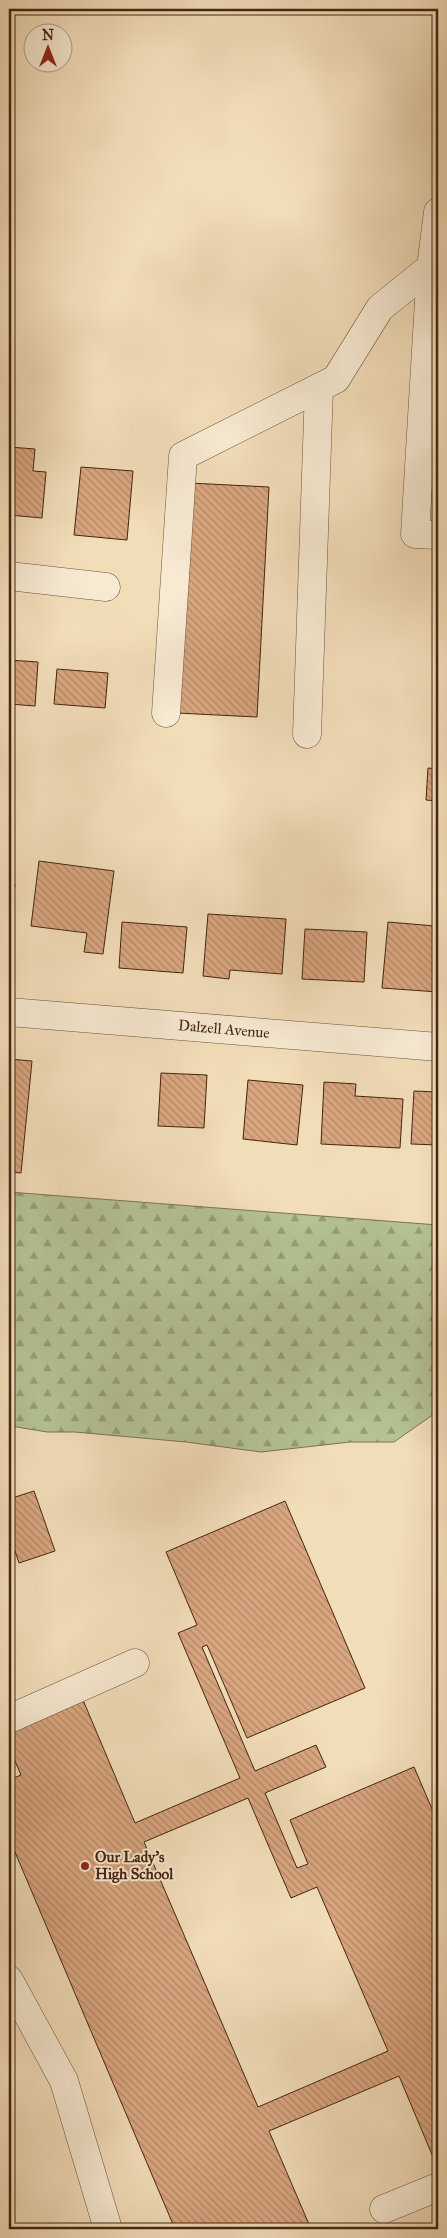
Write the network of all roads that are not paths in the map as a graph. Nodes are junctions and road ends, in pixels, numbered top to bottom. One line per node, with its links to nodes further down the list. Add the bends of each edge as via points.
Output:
1 (438, 212): 2 (street)
2 (431, 267): 3 (street, via 380,308 336,379); 4 (street, via 415,534)
3 (319, 388): 7 (street, via 183,456); 8 (street)
4 (438, 535)
5 (9, 576): 6 (street)
6 (106, 587)
7 (166, 713)
8 (307, 734)
9 (9, 1012): 10 (street, Dalzell Avenue)
10 (438, 1047)
11 (135, 1663): 12 (street)
12 (11, 1712)
13 (9, 1980): 16 (street, via 64,2081)
14 (438, 2187): 15 (street)
15 (384, 2209)
16 (108, 2229)

